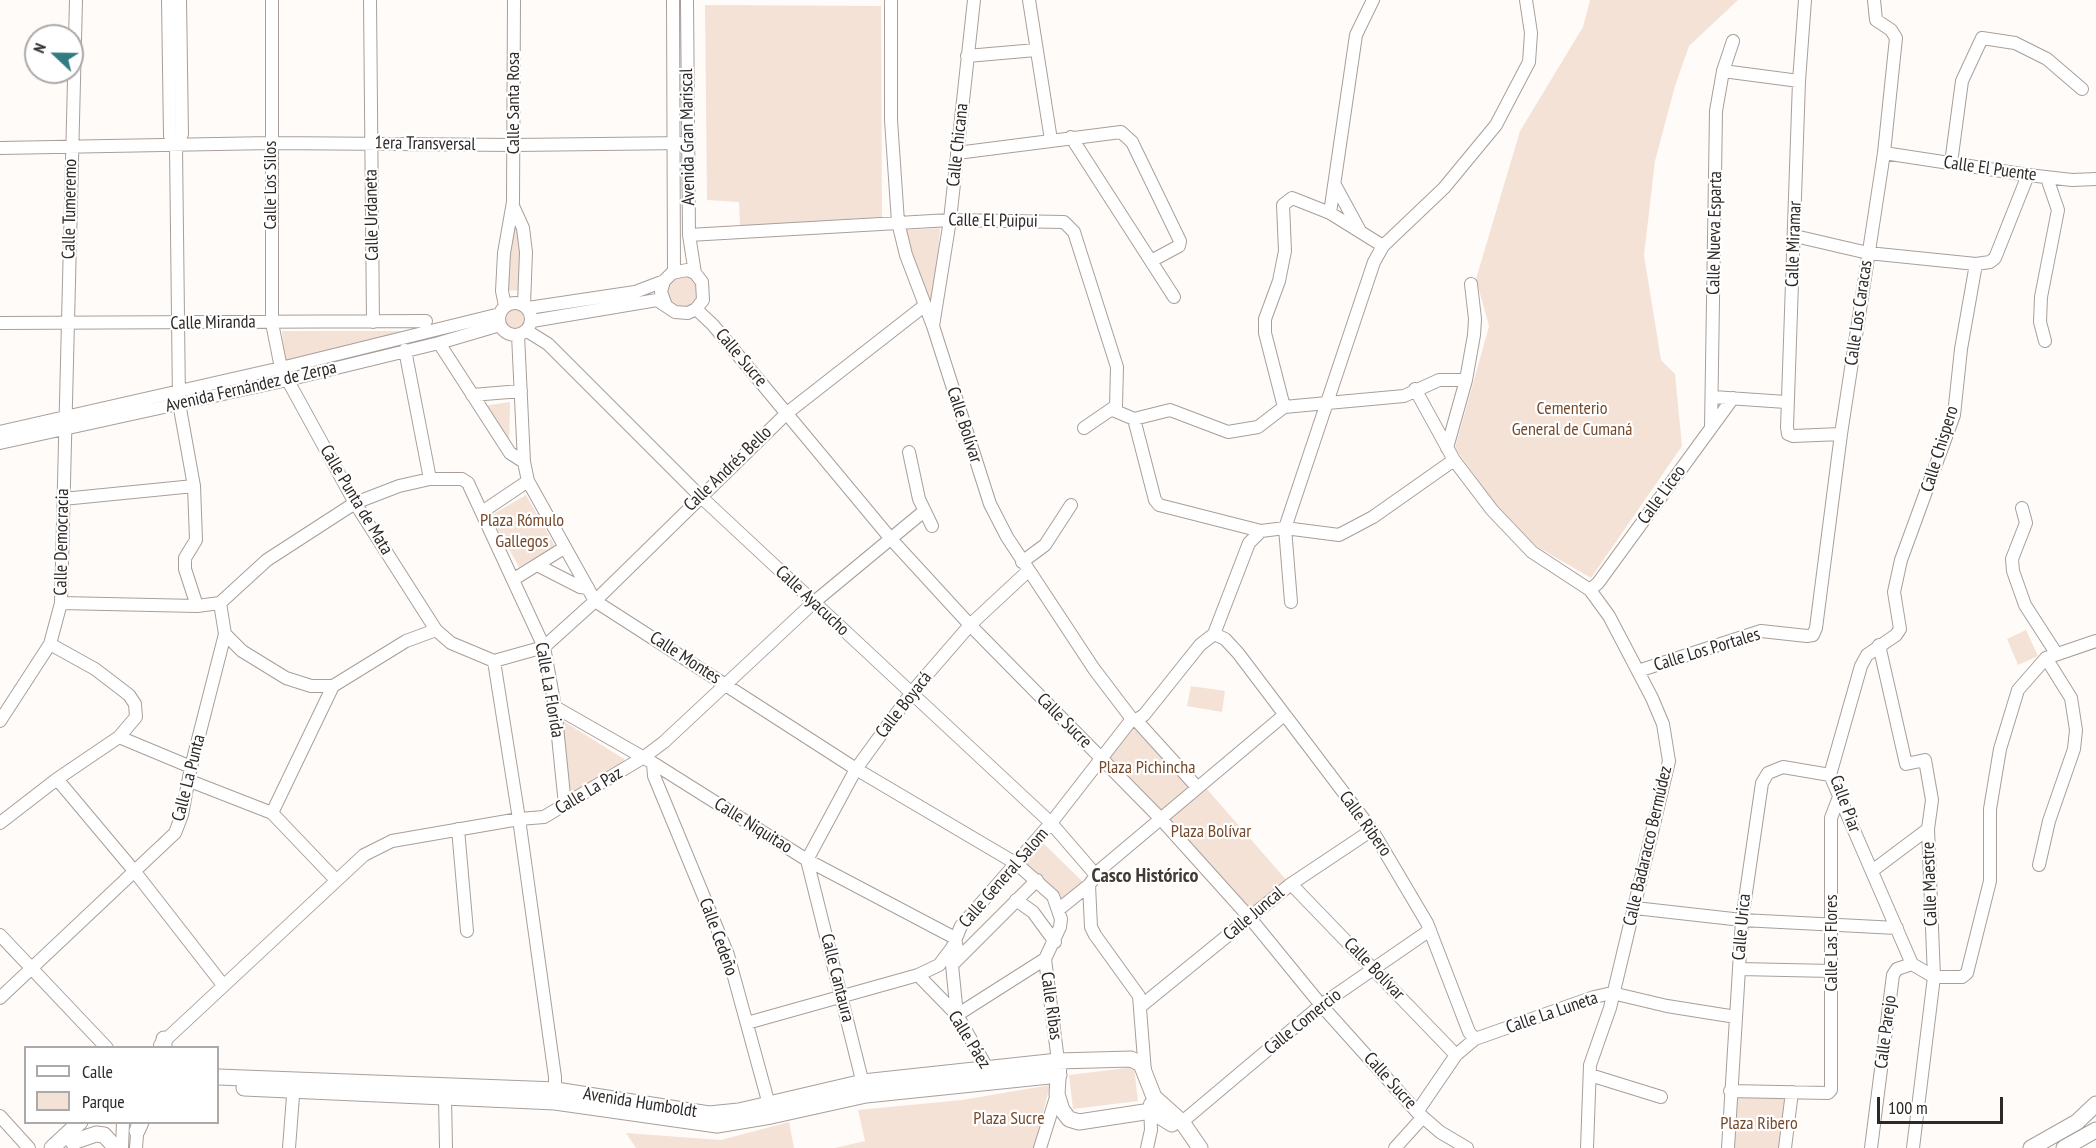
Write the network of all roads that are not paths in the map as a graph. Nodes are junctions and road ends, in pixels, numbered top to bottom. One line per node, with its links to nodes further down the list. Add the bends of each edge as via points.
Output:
1 (76, 0): 30 (street, Calle Tumeremo)
2 (168, 0): 28 (street, via 170,136)
3 (180, 0): 28 (street, via 182,134)
4 (272, 0): 24 (street, Calle Los Silos)
5 (370, 0): 25 (street, Calle Urdaneta)
6 (514, 0): 27 (street, Calle Santa Rosa)
7 (673, 0): 26 (street, Avenida Gran Mariscal)
8 (687, 0): 26 (street, Avenida Gran Mariscal)
9 (891, 0): 41 (street, Calle Bolívar, via 891,120)
10 (974, 0): 18 (street, Calle Chicana)
11 (1029, 0): 17 (street)
12 (1373, 0): 37 (street, via 1356,35)
13 (1526, 0): 45 (street, via 1531,33 1529,62 1496,125 1444,188)
14 (1805, 0): 20 (street, Calle Miramar)
15 (1874, 0): 32 (street, Calle Los Caracas, via 1876,20 1896,38)
16 (1733, 40): 19 (street, Calle Nueva Esparta)
17 (1036, 50): 18 (street); 23 (street)
18 (968, 56): 31 (street, Calle Chicana)
19 (1723, 71): 20 (street); 76 (street, Calle Nueva Esparta, via 1716,111)
20 (1798, 81): 44 (street, Calle Miramar)
21 (2082, 89): 33 (street, via 2047,59 2015,43 1982,38 1962,81)
22 (1071, 137): 23 (street); 47 (street); 47 (street, via 1121,132 1132,142 1180,241 1179,246)
23 (1050, 140): 31 (street)
24 (271, 143): 25 (street, 1era Transversal); 28 (street, 1era Transversal); 63 (street, Calle Los Silos)
25 (371, 143): 27 (street, 1era Transversal); 60 (street, Calle Urdaneta)
26 (681, 143): 27 (street, 1era Transversal); 43 (street, Avenida Gran Mariscal); 49 (street, Avenida Gran Mariscal)
27 (514, 145): 38 (street, Calle Santa Rosa)
28 (176, 146): 30 (street, 1era Transversal); 64 (street)
29 (0, 148): 30 (street, 1era Transversal)
30 (71, 148): 62 (street, Calle Tumeremo)
31 (957, 153): 40 (street, Calle Chicana)
32 (1884, 153): 33 (street, Calle El Puente); 46 (street, Calle Los Caracas)
33 (1951, 164): 34 (street, Calle El Puente)
34 (2028, 176): 35 (street, Calle El Puente); 48 (street, via 1995,258)
35 (2047, 178): 36 (street, Calle El Puente); 67 (street, via 2058,210 2041,297 2040,322)
36 (2096, 179)
37 (1335, 185): 39 (street); 42 (street)
38 (513, 206): 55 (street, Calle Santa Rosa, via 524,228); 58 (street, Calle Santa Rosa, via 504,253)
39 (1330, 213): 42 (street); 80 (street, via 1292,198 1283,205 1285,251 1265,320 1265,333)
40 (950, 220): 41 (street, Calle El Puipui); 65 (street, Calle Chicana); 81 (street, Calle El Puipui, via 1070,225 1117,367)
41 (898, 222): 43 (street, Calle El Puipui); 56 (street, Calle Bolívar)
42 (1361, 233): 45 (street)
43 (689, 235): 50 (street, Avenida Gran Mariscal)
44 (1795, 236): 46 (street); 78 (street, Calle Miramar)
45 (1383, 246): 79 (street, via 1374,262)
46 (1868, 253): 48 (street); 88 (street, Calle Los Caracas)
47 (1151, 261): 53 (street)
48 (1976, 264): 121 (street, Calle Chispero, via 1954,415 1901,560 1894,592)
49 (674, 272): 50 (street); 51 (street)
50 (695, 273): 57 (street, via 705,294)
51 (664, 281): 54 (street); 55 (street, via 634,292)
52 (1471, 284): 71 (street, via 1475,319)
53 (1174, 297)
54 (665, 303): 57 (street, via 679,313); 66 (street, via 657,300)
55 (526, 306): 58 (street, via 514,302); 66 (street, Calle Santa Rosa)
56 (924, 306): 65 (street, Calle Bolívar); 82 (street, Calle Andrés Bello)
57 (696, 309): 82 (street, Calle Sucre)
58 (501, 315): 66 (street, Calle Ayacucho, via 507,333); 68 (street, Avenida Fernández de Zerpa); 70 (street, Avenida Fernández de Zerpa)
59 (426, 321): 60 (street, Calle Miranda)
60 (373, 322): 63 (street, Calle Miranda)
61 (0, 323): 62 (street, Calle Miranda)
62 (68, 323): 64 (street, Calle Miranda); 84 (street, Calle Tumeremo)
63 (272, 323): 64 (street, Calle Miranda); 70 (street, Calle Los Silos)
64 (179, 324): 75 (street)
65 (933, 326): 110 (street, Calle Bolívar, via 990,504)
66 (525, 329): 73 (street, Calle Montes); 97 (street, Calle Ayacucho, via 548,344)
67 (2045, 341)
68 (439, 343): 69 (street, Avenida Fernández de Zerpa); 74 (street)
69 (405, 350): 70 (street, Avenida Fernández de Zerpa); 94 (street)
70 (284, 374): 75 (street, Avenida Fernández de Zerpa); 99 (street, Calle Punta de Mata)
71 (1466, 380): 72 (street, via 1439,380); 90 (street)
72 (1415, 389): 79 (street, via 1404,396); 90 (street, Calle Badaracco Bermúdez)
73 (521, 391): 74 (street); 93 (street, Calle Montes)
74 (472, 396): 93 (street, via 510,453)
75 (179, 397): 84 (street, Avenida Fernández de Zerpa); 96 (street)
76 (1713, 397): 77 (street); 86 (street, Calle Nueva Esparta)
77 (1733, 398): 78 (street); 86 (street, Calle Liceo)
78 (1786, 402): 88 (street, Calle Miramar, via 1788,434)
79 (1326, 405): 80 (street); 105 (street)
80 (1284, 407): 83 (street, via 1258,427 1228,432 1170,410)
81 (1113, 410): 83 (street); 85 (street)
82 (787, 413): 97 (street, Calle Andrés Bello); 107 (street, Calle Sucre)
83 (1134, 419): 106 (street, via 1159,505)
84 (65, 423): 87 (street, Avenida Fernández de Zerpa); 89 (street, Avenida Fernández de Zerpa); 98 (street, Calle Democracia)
85 (1084, 428)
86 (1711, 428): 113 (street, Calle Liceo)
87 (0, 432)
88 (1842, 434): 125 (street, Calle Los Caracas)
89 (0, 443)
90 (1447, 448): 92 (street, Calle Badaracco Bermúdez)
91 (909, 452): 103 (street)
92 (1454, 460): 105 (street, via 1373,517 1339,535); 113 (street, Calle Badaracco Bermúdez, via 1492,510 1532,552)
93 (524, 462): 95 (street, Calle Montes)
94 (430, 478): 99 (street); 102 (street, Calle La Florida, via 455,478 468,483)
95 (528, 481): 102 (street); 108 (street, Calle Montes)
96 (194, 486): 98 (street); 119 (street, via 196,540 185,558 185,569)
97 (700, 496): 114 (street, Calle Andrés Bello); 118 (street, Calle Ayacucho)
98 (63, 499): 116 (street, Calle Democracia)
99 (355, 503): 117 (street, via 267,560); 122 (street, Calle Punta de Mata)
100 (1071, 505): 110 (street, Calle Boyacá, via 1045,545)
101 (2022, 508): 130 (street, via 2026,523 2012,559 2013,570 2025,605)
102 (482, 512): 111 (street, Calle La Florida)
103 (923, 512): 104 (street); 107 (street, Calle La Paz)
104 (932, 526)
105 (1285, 528): 106 (street); 115 (street)
106 (1261, 531): 124 (street, Calle General Salom, via 1249,543)
107 (891, 539): 118 (street, Calle La Paz); 120 (street, Calle Sucre)
108 (564, 548): 109 (street); 112 (street, Calle Montes)
109 (537, 565): 111 (street); 112 (street, via 580,588)
110 (1025, 566): 120 (street, Calle Boyacá); 138 (street, Calle Bolívar, via 1094,669)
111 (514, 579): 129 (street, Calle La Florida)
112 (588, 588): 114 (street, Calle Montes)
113 (1590, 590): 132 (street, Calle Badaracco Bermúdez, via 1609,616)
114 (596, 601): 129 (street, Calle Andrés Bello); 133 (street, Calle Montes)
115 (1291, 602)
116 (61, 603): 119 (street); 127 (street, Calle Democracia)
117 (220, 603): 119 (street); 123 (street, Calle La Punta)
118 (813, 603): 133 (street, Calle La Paz); 135 (street, Calle Ayacucho)
119 (196, 606)
120 (970, 625): 135 (street, Calle Boyacá); 141 (street, Calle Sucre)
121 (1900, 629): 128 (street, Calle Piar)
122 (436, 630): 131 (street, via 451,643); 134 (street, via 406,641)
123 (225, 634): 134 (street, via 242,651 286,678 310,686); 143 (street, Calle La Punta)
124 (1214, 634): 137 (street, Calle Ribero, via 1238,653); 138 (street, Calle General Salom, via 1200,645 1144,715)
125 (1812, 635): 132 (street, Calle Los Portales, via 1761,631)
126 (2096, 641): 130 (street)
127 (50, 644): 139 (street, Calle Democracia); 140 (street, via 95,669 129,695 136,717)
128 (1879, 645): 145 (street, Calle Piar, via 1861,666); 157 (street, Calle Maestre, via 1906,764 1925,760 1932,800)
129 (544, 647): 131 (street); 136 (street, Calle La Florida)
130 (2051, 656): 161 (street, via 2071,698 2076,730 2074,749 2049,821); 188 (street, via 2018,690 2000,749 1990,809 1990,881 1967,973 1962,977)
131 (494, 662): 153 (street)
132 (1638, 671): 169 (street, Calle Badaracco Bermúdez, via 1663,724 1669,761)
133 (724, 684): 142 (street, Calle La Paz); 144 (street, Calle Montes)
134 (333, 687): 151 (street)
135 (912, 692): 144 (street, Calle Boyacá); 154 (street, Calle Ayacucho)
136 (555, 707): 142 (street, Calle Niquitao); 150 (street, Calle La Florida)
137 (1283, 716): 148 (street); 158 (street, Calle Ribero)
138 (1134, 720): 141 (street, Calle General Salom); 148 (street, Calle Bolívar)
139 (0, 721)
140 (119, 736): 143 (street); 146 (street)
141 (1102, 759): 152 (street, Calle Sucre); 154 (street, Calle General Salom)
142 (649, 760): 150 (street, Calle La Paz); 159 (street, Calle Niquitao); 197 (street, Calle Cedeño, via 728,955)
143 (191, 767): 147 (street, Calle La Punta)
144 (856, 769): 159 (street, Calle Boyacá); 160 (street, Calle Montes)
145 (1830, 775): 149 (street, Calle Piar); 172 (street, Calle Urica, via 1783,767 1768,774 1762,783)
146 (57, 779): 155 (street); 163 (street)
147 (190, 781): 151 (street); 163 (street, Calle La Punta, via 175,833)
148 (1197, 786): 152 (street)
149 (1839, 797): 162 (street, Calle Piar); 173 (street, Calle Las Flores, via 1831,818)
150 (565, 805): 153 (street, Calle La Paz, via 544,817)
151 (272, 813): 165 (street)
152 (1160, 818): 164 (street); 171 (street, Calle Sucre)
153 (519, 819): 156 (street, Calle La Paz); 213 (street)
154 (1051, 823): 160 (street, Calle General Salom); 164 (street, Calle Ayacucho)
155 (0, 824)
156 (458, 829): 165 (street, Calle La Paz, via 392,841 364,855); 176 (street)
157 (1928, 829): 162 (street); 188 (street, Calle Maestre)
158 (1372, 830): 167 (street, Calle Juncal); 175 (street, Calle Ribero)
159 (807, 860): 178 (street, Calle Niquitao); 191 (street, Calle Cantaura)
160 (1017, 864): 166 (street); 178 (street, Calle General Salom, via 961,926)
161 (2039, 865)
162 (1872, 871): 174 (street, Calle Piar)
163 (135, 872): 183 (street, Calle La Punta); 189 (street)
164 (1092, 879): 170 (street); 193 (street, via 1091,927 1136,988)
165 (336, 880): 189 (street, Calle La Paz)
166 (1037, 880): 168 (street); 170 (street, via 1053,896)
167 (1291, 884): 171 (street, Calle Juncal); 184 (street, Calle Bolívar)
168 (1016, 900): 179 (street, via 1033,912); 182 (street)
169 (1635, 908): 172 (street); 190 (street, Calle Badaracco Bermúdez)
170 (1058, 910): 179 (street, Calle Ribas, via 1061,919)
171 (1250, 918): 193 (street, Calle Juncal); 194 (street, Calle Sucre)
172 (1742, 920): 173 (street); 185 (street, Calle Urica)
173 (1832, 922): 174 (street); 186 (street, Calle Las Flores)
174 (1897, 927): 181 (street, Calle Piar)
175 (1430, 930): 184 (street, Calle Comercio); 198 (street, Calle Ribero)
176 (468, 931)
177 (0, 935): 183 (street)
178 (955, 938): 182 (street, via 958,954); 187 (street, Calle General Salom, via 939,965)
179 (1055, 942): 180 (street, Calle Ribas)
180 (1045, 959): 195 (street); 202 (street, Calle Ribas)
181 (1912, 964): 188 (street); 244 (street, Calle Parejo, via 1897,969 1893,975)
182 (952, 965): 195 (street)
183 (33, 968): 192 (street, Calle La Punta); 200 (street)
184 (1375, 968): 194 (street, Calle Comercio); 201 (street, Calle Bolívar)
185 (1739, 969): 186 (street); 196 (street, Calle Urica)
186 (1832, 971): 211 (street, Calle Las Flores, via 1831,1090)
187 (918, 975): 191 (street, Calle General Salom); 195 (street, Calle Páez)
188 (1934, 977): 245 (street, Calle Maestre)
189 (223, 985): 199 (street, Calle La Paz)
190 (1612, 993): 196 (street, Calle La Luneta); 198 (street, Calle La Luneta); 203 (street, Calle Badaracco Bermúdez)
191 (841, 997): 197 (street, Calle General Salom); 209 (street, Calle Cantaura)
192 (0, 998)
193 (1141, 1005): 206 (street)
194 (1321, 1005): 219 (street, Calle Sucre); 221 (street, Calle Comercio)
195 (957, 1015): 204 (street, Calle Páez)
196 (1736, 1017): 210 (street, Calle Urica)
197 (747, 1023): 217 (street, Calle Cedeño)
198 (1475, 1039): 201 (street)
199 (162, 1045)
200 (106, 1046)
201 (1456, 1055): 219 (street)
202 (1059, 1068): 204 (main road, Avenida Humboldt); 206 (main road, Avenida Humboldt, via 1137,1060); 212 (main road)
203 (1590, 1075): 214 (street); 241 (street, Calle Badaracco Bermúdez)
204 (991, 1076): 209 (main road, Avenida Humboldt)
205 (219, 1077): 207 (main road, Avenida Humboldt)
206 (1146, 1081): 218 (street); 221 (main road, Avenida Humboldt, via 1154,1097)
207 (294, 1085): 208 (main road, Avenida Humboldt); 213 (main road, Avenida Humboldt); 215 (main road, Avenida Humboldt); 233 (street)
208 (219, 1087)
209 (865, 1089): 217 (main road, Avenida Humboldt)
210 (1730, 1091): 211 (street); 242 (street, Calle Urica)
211 (1792, 1092): 243 (street)
212 (1057, 1094): 218 (main road, via 1069,1119 1079,1122); 235 (street)
213 (556, 1096): 215 (main road, Avenida Humboldt); 217 (main road, Avenida Humboldt, via 717,1125)
214 (1661, 1097)
215 (445, 1098): 234 (street)
216 (2096, 1104): 246 (main road, via 2077,1122)
217 (770, 1110)
218 (1151, 1112): 236 (street); 237 (main road, via 1170,1122)
219 (1420, 1114): 239 (street); 240 (street, Calle Sucre)
220 (0, 1116): 228 (street)
221 (1182, 1122): 238 (main road, Avenida Humboldt)
222 (78, 1124): 229 (main road)
223 (92, 1124): 227 (main road)
224 (123, 1124): 231 (street)
225 (139, 1125): 232 (street)
226 (2096, 1130): 247 (main road)
227 (70, 1145): 230 (main road, via 96,1134 104,1135)
228 (29, 1148)
229 (52, 1148)
230 (116, 1148)
231 (122, 1148)
232 (136, 1148)
233 (289, 1148)
234 (446, 1148)
235 (1040, 1148)
236 (1147, 1148)
237 (1188, 1148)
238 (1200, 1148)
239 (1395, 1148)
240 (1467, 1148)
241 (1587, 1148)
242 (1728, 1148)
243 (1785, 1148)
244 (1871, 1148)
245 (1913, 1148)
246 (2031, 1148)
247 (2064, 1148)

